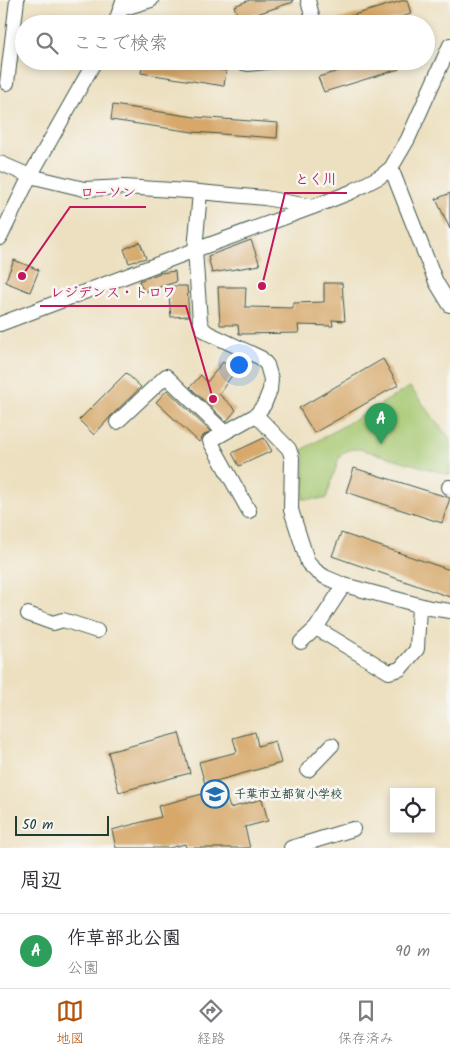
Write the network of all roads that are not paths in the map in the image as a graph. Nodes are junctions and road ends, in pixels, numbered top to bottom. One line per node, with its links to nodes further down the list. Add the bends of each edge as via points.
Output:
1 (16, 0): 8 (street)
2 (151, 0): 4 (street)
3 (308, 0): 5 (street)
4 (122, 4)
5 (312, 15)
6 (450, 45): 10 (street, via 408,139)
7 (90, 70): 11 (street)
8 (7, 83)
9 (0, 163): 11 (street)
10 (391, 168): 13 (street, via 359,188); 16 (street, via 436,282)
11 (30, 176): 12 (street, via 84,189 124,187); 14 (street)
12 (200, 192): 13 (street, via 265,198); 15 (street)
13 (313, 207): 15 (street)
14 (0, 238)
15 (195, 250): 17 (street); 18 (street, via 203,329 260,358 267,365 270,390)
16 (450, 305)
17 (0, 324)
18 (256, 415): 20 (street); 22 (street, via 289,449 292,458 291,510 308,563 325,577)
19 (117, 422): 20 (street, via 166,376)
20 (224, 432): 21 (street, via 210,441)
21 (250, 511)
22 (344, 585): 23 (street); 26 (street)
23 (419, 605): 24 (street); 26 (street, via 418,649 400,670 389,672)
24 (450, 611)
25 (28, 614): 27 (street, via 53,623 63,620)
26 (316, 628): 28 (street)
27 (97, 631)
28 (301, 642)
29 (332, 745): 30 (street)
30 (308, 770)
31 (353, 829): 32 (street)
32 (291, 848)

